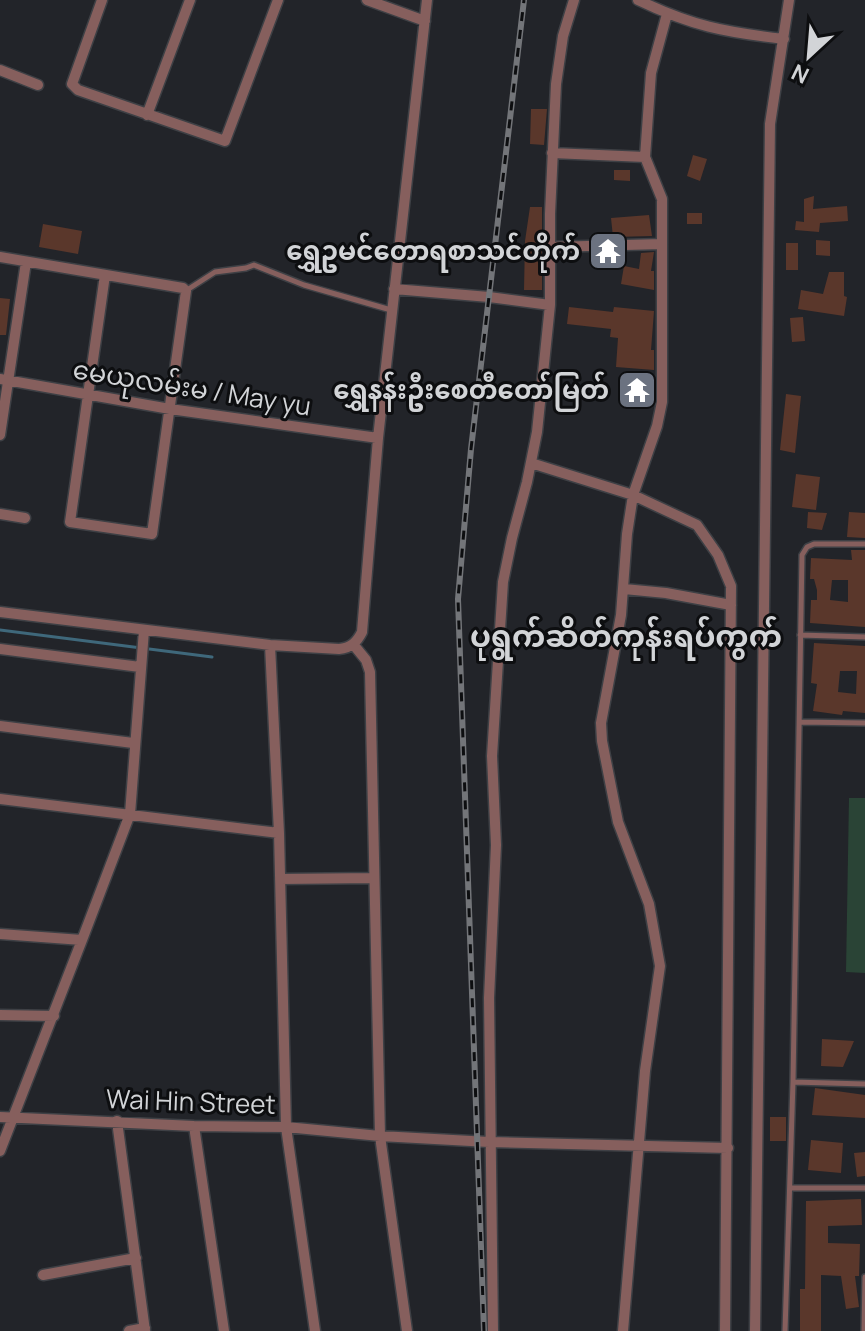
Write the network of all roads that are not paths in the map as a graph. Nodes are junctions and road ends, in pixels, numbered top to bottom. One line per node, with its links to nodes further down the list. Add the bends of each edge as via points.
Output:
1 (102, 0): 14 (street, via 72,84)
2 (190, 0): 14 (street)
3 (278, 0): 14 (street, via 225,141)
4 (367, 0): 10 (street)
5 (427, 0): 10 (street)
6 (574, 0): 15 (street, via 556,84)
7 (789, 0): 11 (street)
8 (644, 1): 9 (street)
9 (667, 14): 11 (street, via 726,33); 16 (street, via 651,73)
10 (425, 21): 22 (street)
11 (784, 39): 84 (street, via 770,124)
12 (0, 70): 13 (street)
13 (38, 85)
14 (147, 115)
15 (552, 153): 16 (street); 18 (street)
16 (645, 157): 17 (street, via 662,199)
17 (662, 244): 18 (street); 32 (street, via 662,402)
18 (550, 247): 24 (street)
19 (0, 257): 20 (street)
20 (26, 262): 21 (street); 26 (street)
21 (105, 275): 23 (street); 27 (street)
22 (394, 289): 24 (street); 25 (street)
23 (186, 291): 25 (lane, via 215,272 254,265); 28 (street)
24 (550, 305): 31 (street)
25 (392, 310): 30 (street)
26 (5, 380): 27 (street, မေယုလမ်းမ / May yu); 29 (street)
27 (88, 396): 28 (street, မေယုလမ်းမ / May yu); 28 (street, via 70,522 152,534)
28 (170, 409): 30 (street, မေယုလမ်းမ / May yu)
29 (0, 435)
30 (378, 438): 42 (street, via 362,632)
31 (531, 463): 32 (street); 67 (street, via 503,582 492,756 496,845)
32 (633, 495): 36 (street); 37 (street, via 703,531 726,570)
33 (0, 514): 34 (street)
34 (25, 518)
35 (865, 544): 40 (lane, via 807,547 802,555)
36 (624, 589): 37 (street); 68 (street, via 602,741 618,822 649,904 660,966)
37 (731, 605): 69 (street)
38 (0, 612): 39 (street)
39 (144, 632): 43 (street); 45 (street)
40 (800, 635): 41 (lane); 46 (lane)
41 (865, 637)
42 (353, 644): 43 (street, via 339,649); 53 (street, via 370,672)
43 (270, 645): 52 (street)
44 (0, 649): 45 (street)
45 (141, 662): 49 (street)
46 (800, 722): 47 (lane); 59 (lane)
47 (865, 723)
48 (0, 726): 49 (street)
49 (133, 743): 51 (street)
50 (0, 799): 51 (street)
51 (130, 814): 52 (street); 56 (street)
52 (279, 833): 54 (street)
53 (374, 878): 54 (street); 66 (street)
54 (280, 879): 65 (street)
55 (0, 934): 56 (street)
56 (82, 940): 58 (street)
57 (0, 1015): 58 (street)
58 (54, 1016): 62 (street)
59 (793, 1082): 60 (lane); 71 (lane)
60 (865, 1084)
61 (0, 1117): 62 (street, Wai Hin Street)
62 (14, 1118): 63 (street, Wai Hin Street); 70 (street)
63 (117, 1121): 64 (street, Wai Hin Street); 73 (street)
64 (194, 1126): 65 (street, Wai Hin Street); 78 (street)
65 (286, 1127): 66 (street, Wai Hin Street); 79 (street)
66 (380, 1136): 67 (street, Wai Hin Street); 80 (street)
67 (489, 1142): 68 (street, Wai Hin Street); 81 (street)
68 (638, 1145): 69 (street, Wai Hin Street); 82 (street)
69 (728, 1148): 83 (street)
70 (0, 1151)
71 (790, 1188): 72 (lane); 85 (lane)
72 (865, 1188)
73 (136, 1258): 74 (street); 76 (street)
74 (43, 1275)
75 (865, 1277): 86 (lane)
76 (145, 1330): 77 (street)
77 (129, 1331)
78 (224, 1331)
79 (315, 1331)
80 (407, 1331)
81 (493, 1331)
82 (623, 1331)
83 (725, 1331)
84 (755, 1331)
85 (785, 1331)
86 (864, 1331)

